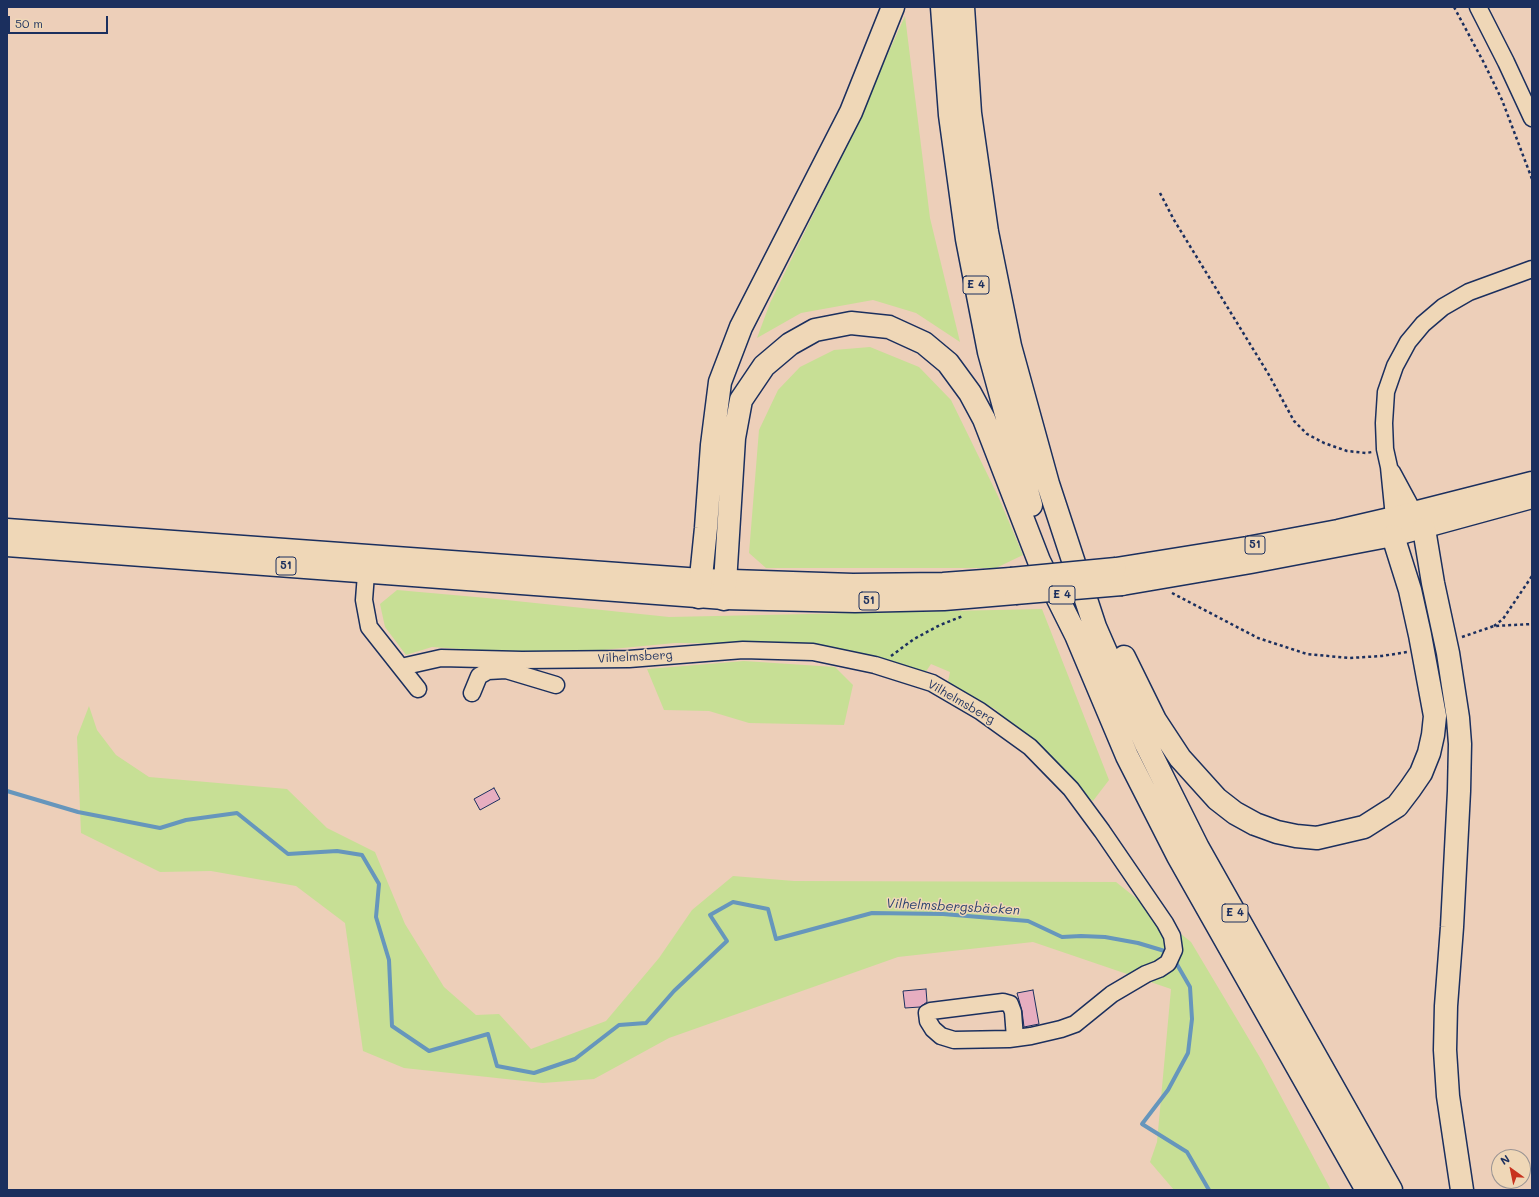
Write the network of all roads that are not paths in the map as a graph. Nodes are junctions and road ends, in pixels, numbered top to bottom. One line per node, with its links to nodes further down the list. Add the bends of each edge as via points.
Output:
1 (892, 7): 16 (highway, via 850,112 741,327 720,382)
2 (942, 7): 18 (highway, E 4, via 952,130 967,239 989,352 1027,493)
3 (963, 7): 10 (highway, E 4, via 970,113 988,232 1010,346)
4 (1478, 7): 5 (street)
5 (1532, 118)
6 (1532, 269): 7 (street, via 1469,292 1443,307 1423,324 1408,342 1395,366 1386,392 1385,449)
7 (1389, 467): 11 (street); 12 (street)
8 (1532, 482): 11 (main road, 51)
9 (1532, 498): 11 (main road, 51)
10 (1054, 505): 12 (highway, via 1138,688 1180,758 1217,799 1235,813 1277,832 1317,838 1364,827 1397,806 1421,773 1429,753 1435,716 1433,703); 25 (highway, E 4, via 1095,627 1150,751 1198,848)
11 (1419, 521): 12 (main road, 51); 26 (highway, via 1448,653 1460,744 1445,1050 1448,1096)
12 (1394, 527): 17 (main road, 51, bridge, via 1259,562 1013,586 944,600 855,602)
13 (7, 529): 15 (main road, 51)
14 (7, 546): 15 (main road, 51)
15 (367, 564): 16 (main road, 51); 19 (street, via 364,600 368,627)
16 (700, 588): 17 (main road, 51)
17 (724, 590): 18 (highway, via 734,438 741,400 764,366 790,344 816,330 851,323 889,328 924,343 948,363 970,393 984,419 1039,561)
18 (1076, 635): 24 (highway, E 4, via 1127,756 1178,856)
19 (401, 667): 21 (street); 23 (street, Vilhelmsberg, via 441,658 629,659 744,650 813,652 878,666 932,683 980,711 1030,747 1071,789 1172,936 1171,956 1159,969 1112,994 1075,1024)
20 (556, 685): 22 (street, via 506,670 488,671 479,676)
21 (418, 689)
22 (472, 693)
23 (1015, 1038): 23 (street, Vilhelmsberg, via 1013,1012 1010,1004 1003,1002 931,1011 927,1014 933,1029 941,1036 954,1040)
24 (1367, 1190)
25 (1392, 1190)
26 (1462, 1190)

